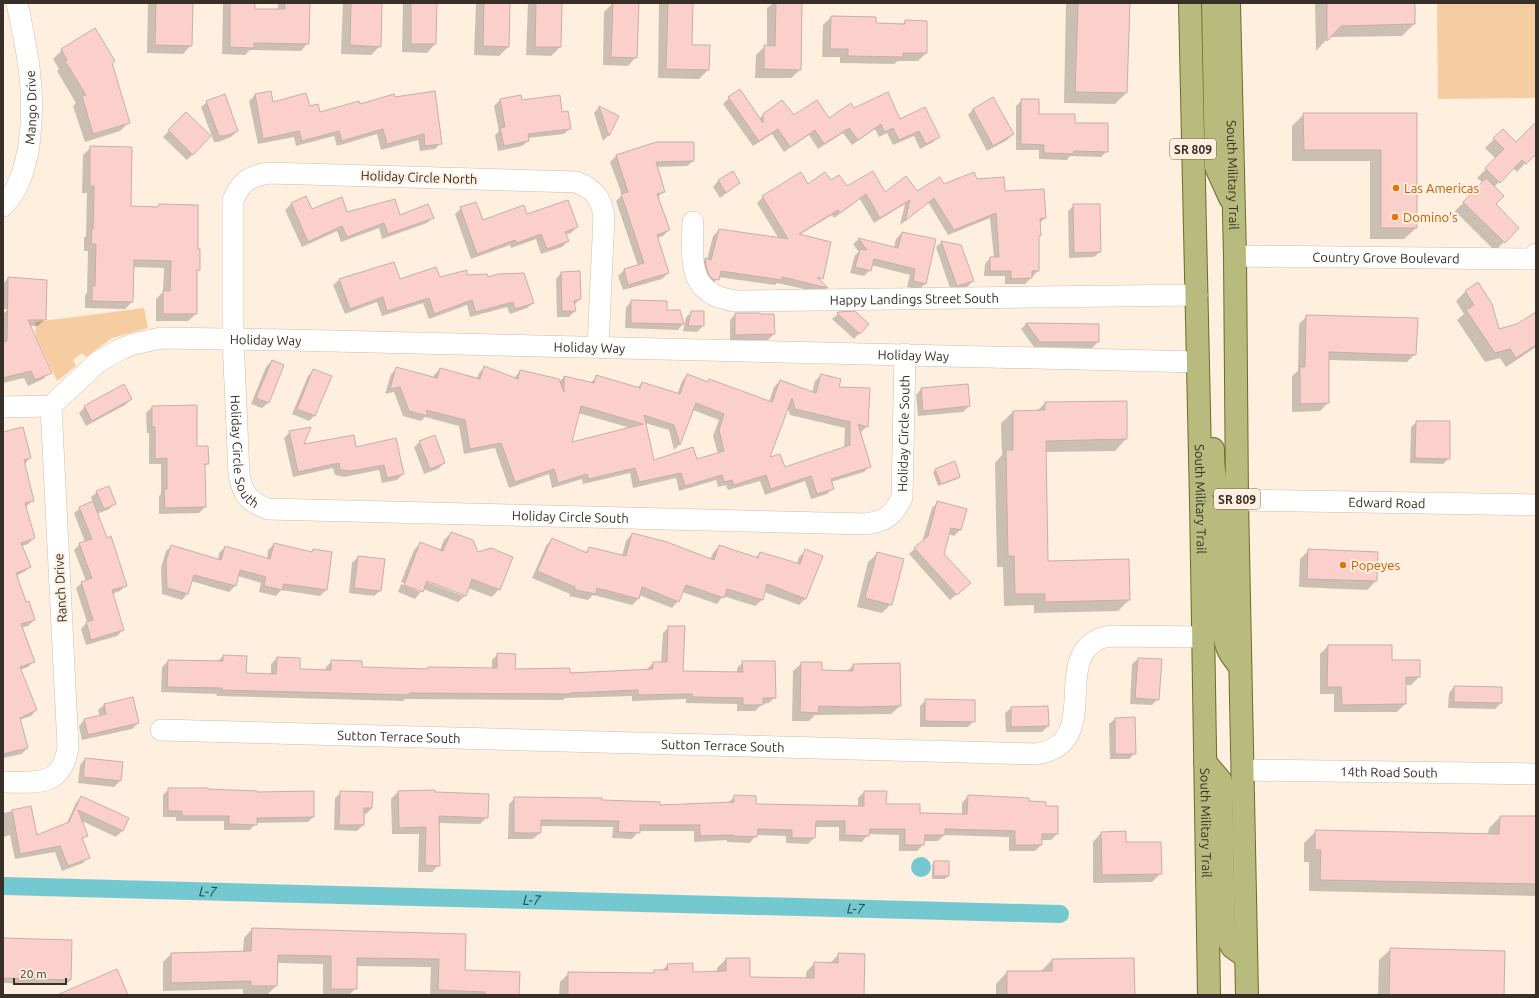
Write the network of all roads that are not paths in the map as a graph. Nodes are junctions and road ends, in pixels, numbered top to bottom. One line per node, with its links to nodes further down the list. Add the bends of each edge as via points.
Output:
1 (17, 3): 5 (street, Mango Drive, via 29,61 31,125 22,175 17,188)
2 (1190, 3): 10 (main road, South Military Trail / SR 809)
3 (1213, 3): 6 (main road, via 1216,167)
4 (1229, 3): 6 (main road, South Military Trail / SR 809)
5 (3, 206)
6 (1234, 206): 9 (main road, South Military Trail / SR 809)
7 (693, 222): 10 (street, Happy Landings Street South, via 692,260 701,285 723,300 736,302)
8 (1536, 254): 9 (street, Country Grove Boulevard, via 1531,258)
9 (1235, 256): 17 (main road, South Military Trail / SR 809)
10 (1196, 294): 14 (main road, South Military Trail / SR 809)
11 (233, 338): 12 (street, Holiday Way); 12 (street, Holiday Circle North, via 233,200 246,180 269,173 576,182 587,186 602,204 604,216); 13 (street, Holiday Circle South, via 241,487 247,497 268,509 866,524 889,517 902,497); 15 (street, Holiday Way, via 161,338 134,344 98,362)
12 (598, 347): 13 (street, Holiday Way)
13 (905, 354): 14 (street, Holiday Way)
14 (1197, 371): 17 (main road, via 1211,426 1214,477 1224,493); 18 (main road, South Military Trail / SR 809)
15 (51, 406): 16 (street); 26 (street, Ranch Drive, via 68,747 66,759 60,770 51,778 40,782)
16 (3, 407)
17 (1237, 500): 19 (street, Edward Road); 21 (main road, South Military Trail / SR 809)
18 (1201, 501): 20 (main road, South Military Trail / SR 809); 21 (main road, via 1221,522 1226,648)
19 (1536, 505)
20 (1202, 637): 22 (street, Sutton Terrace South, via 1111,636 1099,639 1089,646 1082,655 1078,668 1072,727 1067,738 1059,747 1036,754); 23 (main road, South Military Trail / SR 809)
21 (1241, 666): 24 (main road, South Military Trail / SR 809)
22 (161, 730)
23 (1205, 762): 27 (main road, via 1221,781 1224,931 1232,947); 28 (main road, South Military Trail / SR 809)
24 (1243, 770): 25 (street, 14th Road South); 27 (main road, South Military Trail / SR 809)
25 (1536, 774)
26 (3, 782)
27 (1246, 957): 29 (main road, South Military Trail / SR 809)
28 (1209, 995)
29 (1247, 995)

